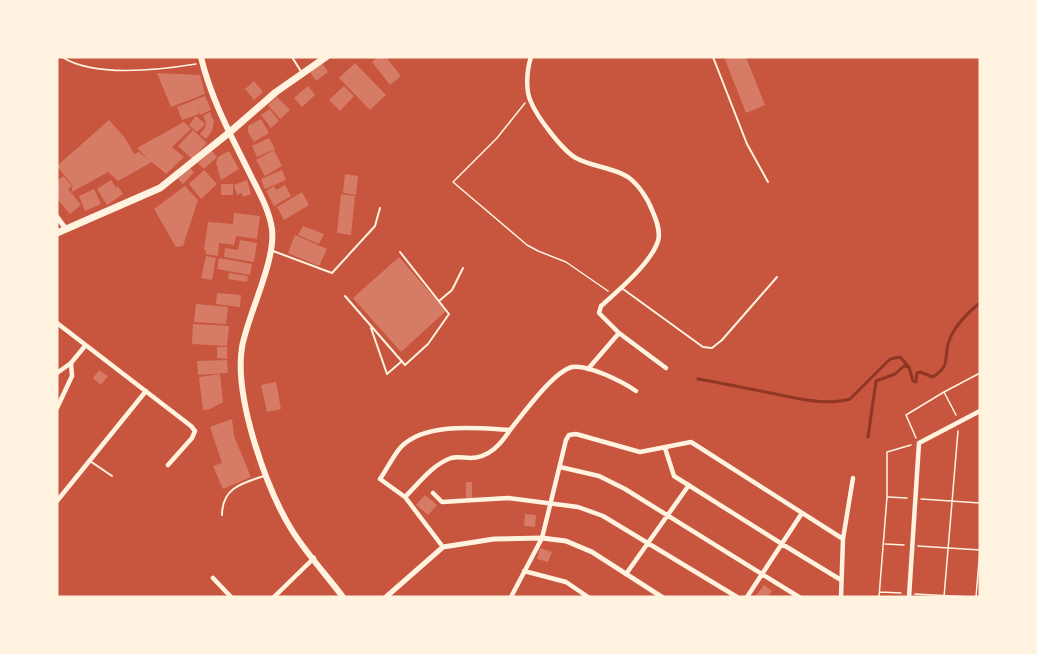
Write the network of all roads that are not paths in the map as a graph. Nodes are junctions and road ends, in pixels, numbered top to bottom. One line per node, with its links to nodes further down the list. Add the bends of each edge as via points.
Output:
1 (292, 57): 6 (lane)
2 (326, 57): 6 (main road)
3 (531, 57): 17 (street, via 531,103 566,152 630,178 649,201 658,223 658,240 648,259)
4 (713, 57): 8 (lane, via 747,144)
5 (202, 60): 7 (main road)
6 (302, 73): 7 (main road)
7 (230, 132): 11 (main road, via 160,188); 13 (main road, via 270,220)
8 (768, 182)
9 (380, 208): 13 (lane, via 375,226 332,273)
10 (57, 217): 11 (street)
11 (66, 229): 12 (main road)
12 (57, 232)
13 (270, 250): 38 (main road, via 242,346 240,370 251,432)
14 (400, 252): 19 (lane)
15 (463, 268): 19 (lane, via 452,290)
16 (777, 277): 17 (lane, via 712,348 703,347)
17 (621, 287): 22 (street, via 599,313)
18 (345, 296): 21 (lane)
19 (439, 301): 24 (lane, via 449,314 428,344 405,365)
20 (57, 323): 23 (street)
21 (370, 325): 24 (lane); 24 (lane, via 387,374)
22 (620, 333): 26 (street); 27 (street)
23 (85, 346): 25 (street); 29 (street)
24 (402, 362)
25 (71, 363): 28 (street); 31 (street, via 72,376)
26 (666, 368)
27 (588, 369): 30 (street); 33 (street, via 572,367 553,379)
28 (57, 373)
29 (146, 391): 35 (street); 36 (street, via 195,431)
30 (636, 391)
31 (57, 408)
32 (980, 411): 60 (street, via 919,443)
33 (510, 430): 43 (street, via 500,446 486,454 453,457 434,467); 43 (street, via 479,428 421,433 401,447 380,479)
34 (665, 448): 37 (street, via 640,453 569,435); 41 (street, via 675,476); 46 (street, via 691,442)
35 (90, 461): 39 (lane); 44 (street)
36 (168, 465)
37 (560, 467): 45 (street); 48 (street, via 599,476)
38 (267, 475): 47 (lane, via 236,486 224,500); 54 (main road, via 294,532)
39 (112, 476)
40 (853, 478): 50 (street)
41 (689, 485): 48 (street); 52 (street)
42 (433, 493): 45 (street, via 442,502 508,498)
43 (405, 497): 53 (street)
44 (57, 501)
45 (551, 502): 49 (street); 51 (street, via 603,516)
46 (802, 513): 50 (street); 52 (street)
47 (222, 515)
48 (668, 515): 51 (street); 57 (street)
49 (542, 538): 53 (street, via 494,539); 55 (street); 56 (street, via 566,541 592,552)
50 (843, 539): 59 (street)
51 (648, 543): 56 (street); 68 (street)
52 (782, 544): 57 (street); 59 (street)
53 (443, 547): 64 (street)
54 (314, 558): 62 (street); 63 (main road)
55 (524, 571): 65 (street); 66 (street, via 566,582)
56 (627, 574): 67 (street)
57 (762, 574): 69 (street); 70 (street)
58 (213, 578): 61 (street)
59 (841, 580): 71 (street)
60 (909, 595)
61 (231, 597)
62 (274, 597)
63 (343, 597)
64 (386, 597)
65 (511, 597)
66 (588, 597)
67 (662, 597)
68 (737, 597)
69 (747, 597)
70 (799, 597)
71 (841, 597)

